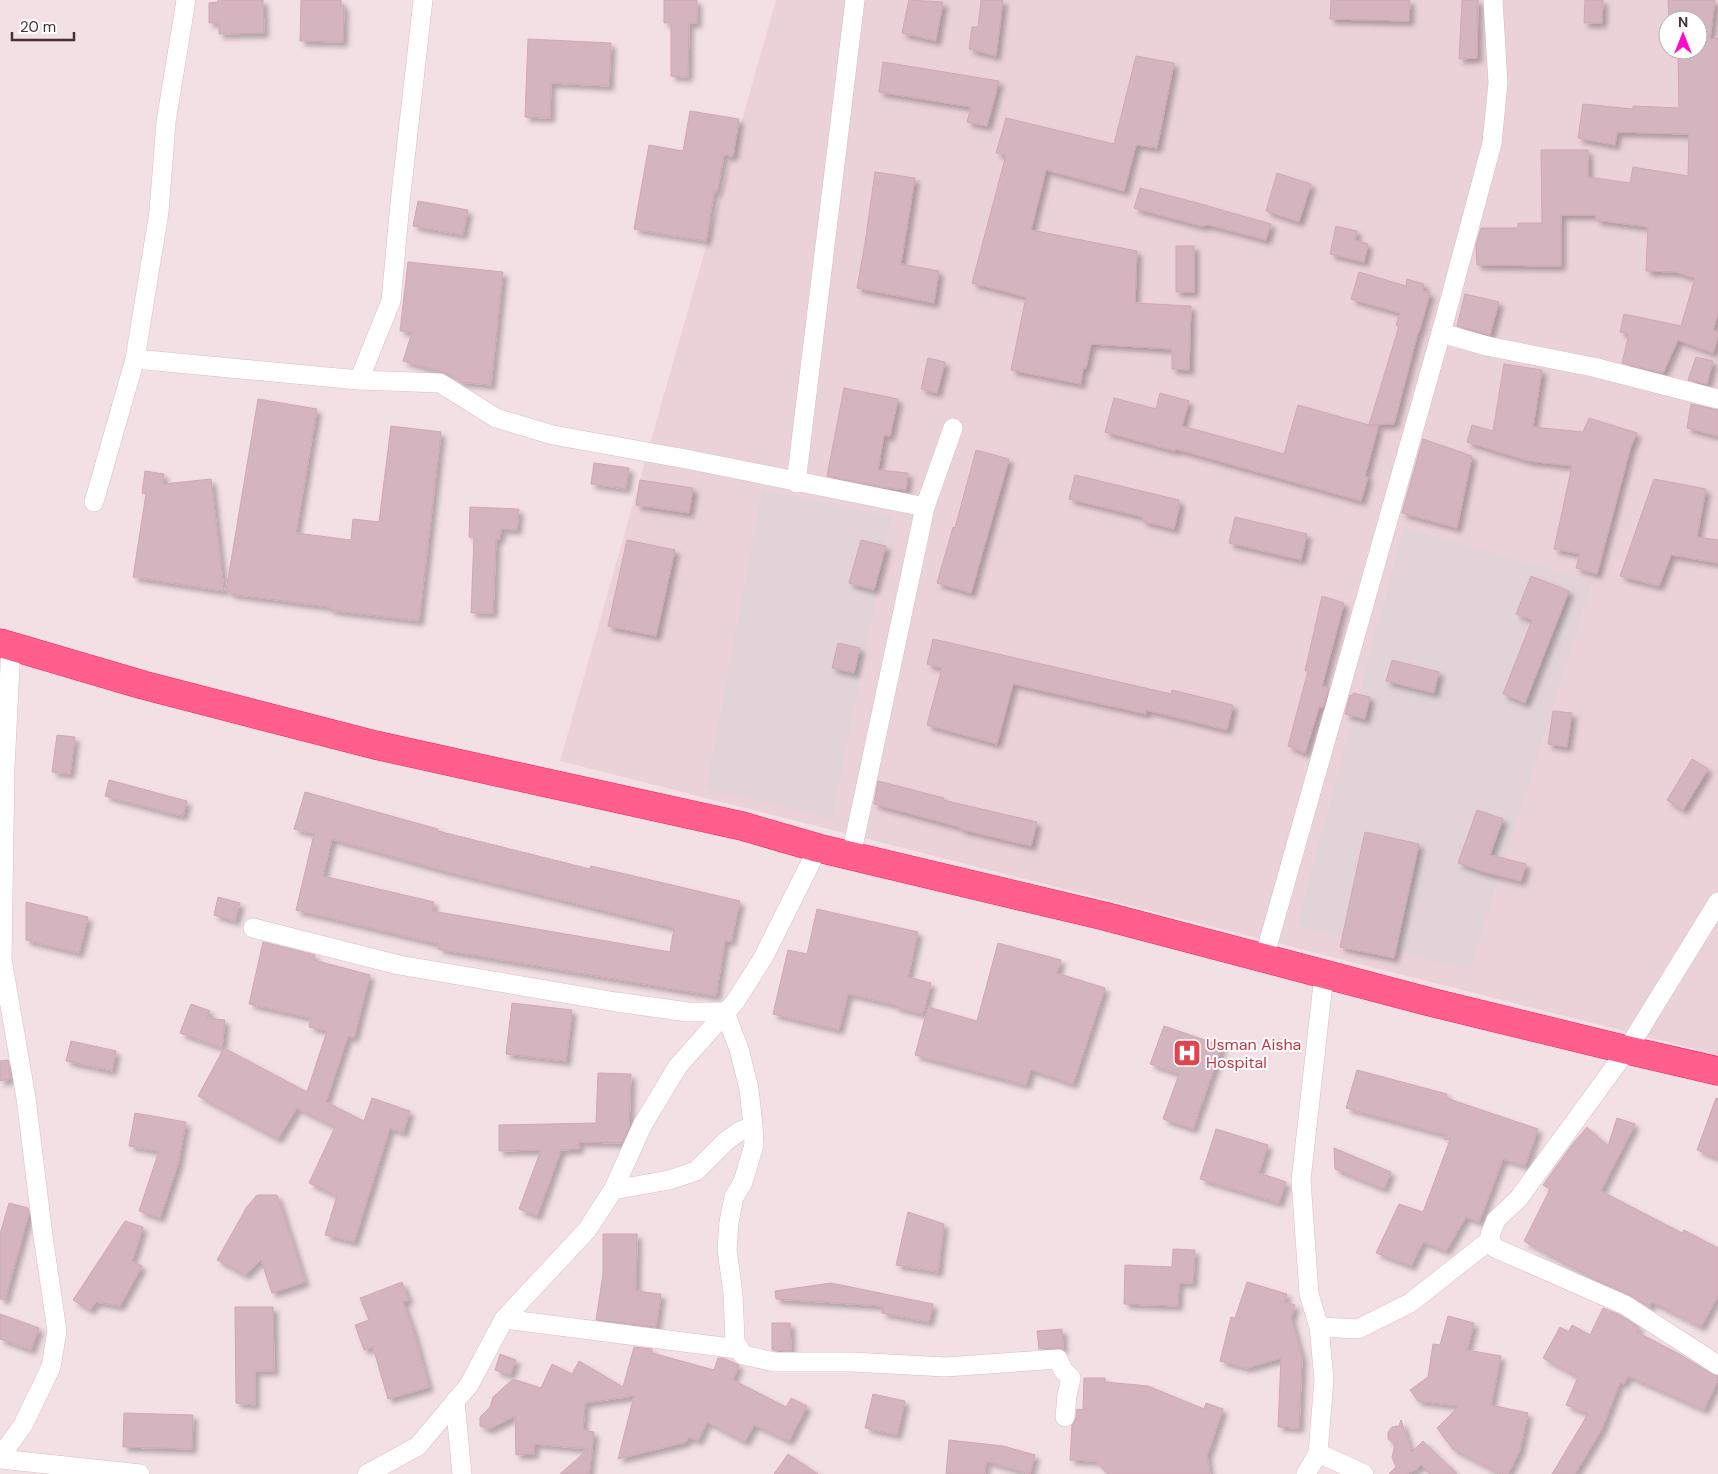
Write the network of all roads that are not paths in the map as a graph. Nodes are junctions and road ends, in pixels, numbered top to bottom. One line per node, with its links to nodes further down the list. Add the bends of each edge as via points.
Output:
1 (186, 0): 6 (street, via 166,122 159,212)
2 (423, 0): 7 (street, via 391,301)
3 (855, 0): 10 (street)
4 (1493, 0): 5 (street, via 1498,83 1492,143)
5 (1441, 333): 8 (street, via 1487,346 1594,366); 18 (street)
6 (135, 359): 7 (street); 11 (street)
7 (359, 380): 10 (street, via 440,383 496,418 553,435)
8 (1718, 399)
9 (953, 428): 12 (street)
10 (796, 483): 12 (street)
11 (94, 502)
12 (924, 507): 15 (street)
13 (5, 645): 14 (highway, via 143,685 375,745 742,826); 33 (street, via 2,959 26,1098 57,1331 51,1366 23,1426)
14 (818, 848): 15 (highway); 20 (street, via 763,958)
15 (851, 856): 18 (highway)
16 (1718, 902): 21 (street)
17 (253, 928): 20 (street, via 399,965 616,1002 688,1012)
18 (1264, 958): 19 (highway)
19 (1324, 975): 21 (highway); 27 (street, via 1301,1180 1309,1294)
20 (725, 1012): 23 (street, via 749,1089); 24 (street, via 678,1066 642,1124)
21 (1627, 1050): 22 (highway); 25 (street, via 1519,1198 1496,1220)
22 (1718, 1070)
23 (753, 1126): 24 (street, via 726,1141 696,1171 669,1180); 28 (street, via 754,1145 743,1182 734,1197 727,1241)
24 (613, 1190): 26 (street, via 587,1230)
25 (1490, 1240): 27 (street, via 1410,1304 1358,1329); 29 (street, via 1495,1248 1625,1305)
26 (504, 1319): 28 (street); 30 (street, via 469,1385)
27 (1319, 1327): 32 (street, via 1324,1379)
28 (738, 1349): 31 (street, via 743,1355 775,1362 946,1366 1058,1358 1071,1378)
29 (1718, 1365)
30 (456, 1401): 35 (street, via 418,1446); 36 (street)
31 (1065, 1417)
32 (1318, 1453): 37 (street); 38 (street)
33 (0, 1458): 34 (street)
34 (140, 1474)
35 (367, 1474)
36 (462, 1474)
37 (1306, 1474)
38 (1364, 1474)

